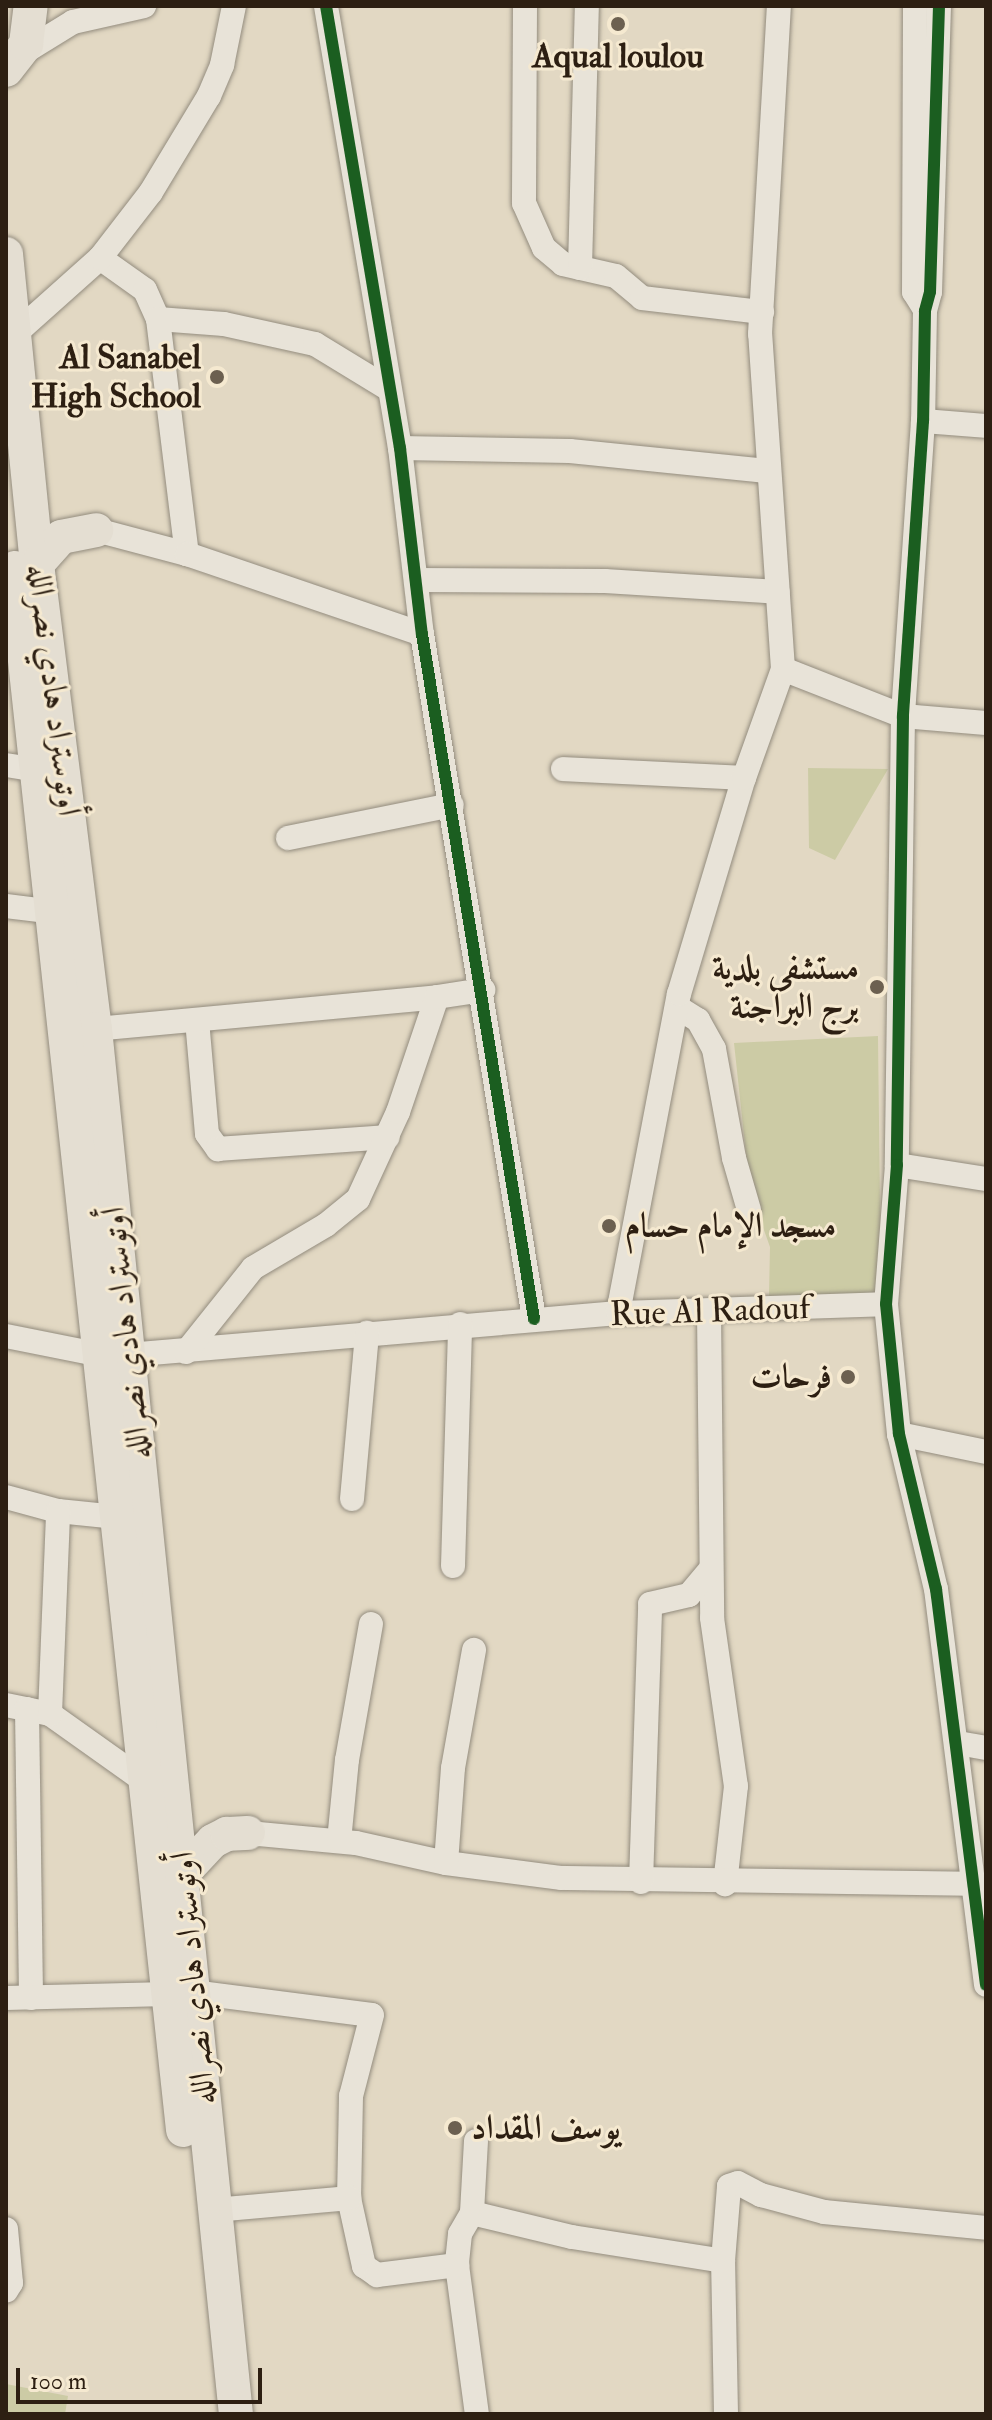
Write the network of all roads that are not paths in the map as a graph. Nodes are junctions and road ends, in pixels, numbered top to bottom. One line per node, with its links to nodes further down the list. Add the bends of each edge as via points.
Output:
1 (31, 6): 10 (highway, via 30,34)
2 (144, 6): 10 (street, via 73,22 40,38)
3 (234, 6): 12 (street, via 222,65 209,96 151,192)
4 (326, 6): 18 (street)
5 (525, 6): 13 (street, via 524,203 544,248 563,264)
6 (587, 6): 13 (street)
7 (779, 6): 15 (street)
8 (915, 6): 14 (street, via 914,292)
9 (939, 6): 14 (street, via 937,166)
10 (11, 67)
11 (6, 254): 17 (highway, أوتوستراد هادي نصرالله)
12 (100, 258): 16 (street, via 145,290); 17 (street)
13 (580, 268): 15 (street, via 616,276 642,298)
14 (925, 311): 19 (street)
15 (762, 312): 22 (street)
16 (158, 319): 18 (street, via 224,324 315,344); 25 (street)
17 (16, 333): 23 (highway, أوتوستراد هادي نصرالله)
18 (387, 388): 21 (street)
19 (923, 421): 20 (street); 31 (street)
20 (986, 426)
21 (400, 448): 22 (street, via 570,451); 27 (street)
22 (767, 471): 28 (street)
23 (18, 494): 24 (highway); 26 (highway, أوتوستراد هادي نصرالله); 33 (highway, أوتوستراد هادي نصرالله)
24 (96, 530): 25 (street); 26 (highway, via 61,537)
25 (187, 554): 29 (street)
26 (37, 564): 44 (highway, أوتوستراد هادي نصرالله)
27 (417, 580): 28 (street, via 605,581); 29 (street)
28 (778, 592): 30 (street)
29 (422, 634): 36 (street)
30 (783, 669): 31 (street); 35 (street)
31 (903, 716): 32 (street); 46 (street)
32 (986, 723)
33 (21, 768): 39 (highway, أوتوستراد هادي نصرالله)
34 (563, 769): 35 (street)
35 (744, 778): 42 (street)
36 (452, 805): 37 (street); 40 (street)
37 (288, 838)
38 (6, 906): 39 (street)
39 (54, 912): 57 (highway, أوتوستراد هادي نصرالله)
40 (483, 990): 41 (street); 52 (street)
41 (437, 997): 43 (street); 45 (street)
42 (677, 1007): 48 (street, via 698,1020 714,1049); 51 (street)
43 (197, 1020): 44 (street); 45 (street, via 207,1134 218,1149)
44 (95, 1029): 57 (highway, أوتوستراد هادي نصرالله)
45 (388, 1137): 56 (street, via 358,1199 326,1225 275,1250 253,1268)
46 (897, 1165): 47 (street); 49 (street)
47 (986, 1179)
48 (749, 1210)
49 (886, 1304): 50 (street, Rue Al Radouf); 58 (street)
50 (709, 1311): 51 (street, Rue Al Radouf); 65 (street)
51 (618, 1313): 52 (street, Rue Al Radouf)
52 (534, 1319): 53 (street, Rue Al Radouf)
53 (460, 1324): 54 (street, Rue Al Radouf); 64 (street)
54 (367, 1333): 56 (street, Rue Al Radouf); 61 (street)
55 (6, 1336): 57 (street, Rue Al Radouf)
56 (186, 1352): 57 (street, Rue Al Radouf)
57 (114, 1355): 63 (highway, أوتوستراد هادي نصرالله); 71 (highway, أوتوستراد هادي نصرالله)
58 (899, 1434): 59 (street); 69 (street, via 936,1589)
59 (986, 1452)
60 (6, 1497): 62 (street)
61 (352, 1499)
62 (58, 1511): 63 (street); 68 (street)
63 (117, 1517): 71 (highway, أوتوستراد هادي نصرالله)
64 (453, 1566)
65 (711, 1569): 76 (street, via 689,1595 656,1598 650,1604); 77 (street, via 712,1618 736,1786)
66 (371, 1624): 73 (street)
67 (474, 1650): 74 (street, via 453,1768)
68 (28, 1709): 71 (street); 82 (street)
69 (958, 1743): 70 (street); 78 (street)
70 (986, 1748)
71 (162, 1789): 72 (highway, via 204,1816); 75 (highway, أوتوستراد هادي نصرالله); 80 (highway, أوتوستراد هادي نصرالله)
72 (248, 1833): 73 (street); 75 (highway, via 213,1841)
73 (339, 1841): 74 (street)
74 (446, 1863): 76 (street)
75 (182, 1874): 80 (highway, أوتوستراد هادي نصرالله)
76 (641, 1882): 77 (street)
77 (725, 1884): 78 (street)
78 (974, 1884): 79 (street)
79 (986, 1985)
80 (180, 1993): 82 (street); 84 (street, via 372,2015 353,2078); 85 (highway, أوتوستراد هادي نصرالله); 92 (highway, أوتوستراد هادي نصرالله)
81 (6, 1998): 82 (street)
82 (31, 1998)
83 (476, 2141): 86 (street)
84 (349, 2198): 85 (street); 90 (street, via 367,2272)
85 (215, 2210): 93 (highway, أوتوستراد هادي نصرالله)
86 (472, 2213): 89 (street, via 572,2237); 90 (street, via 460,2234)
87 (986, 2228): 89 (street, via 824,2212 761,2195 738,2183 727,2190)
88 (6, 2229): 91 (street, via 11,2283)
89 (723, 2261): 95 (street)
90 (457, 2265): 94 (street)
91 (6, 2291)
92 (215, 2414)
93 (236, 2414)
94 (477, 2414)
95 (726, 2414)

